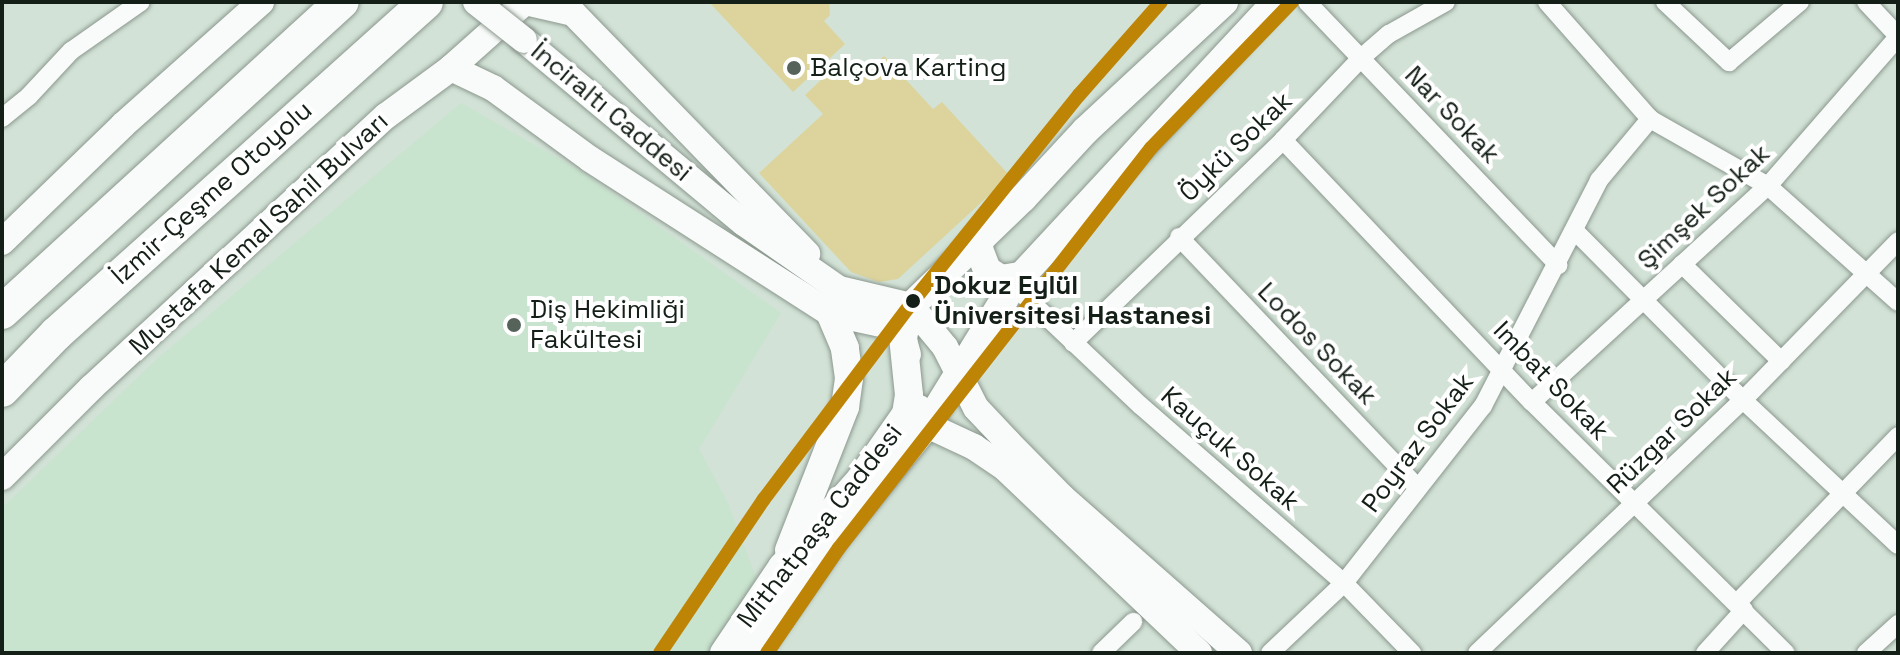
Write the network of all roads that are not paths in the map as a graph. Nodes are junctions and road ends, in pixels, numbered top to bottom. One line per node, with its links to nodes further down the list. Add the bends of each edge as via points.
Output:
1 (141, 2): 19 (street, via 71,51)
2 (261, 2): 27 (main road)
3 (342, 2): 36 (highway, İzmir-Çeşme Otoyolu)
4 (426, 2): 42 (highway, İzmir-Çeşme Otoyolu, via 56,334)
5 (476, 2): 34 (main road, İnciraltı Caddesi, bridge, via 744,223)
6 (525, 2): 15 (main road); 18 (main road, Mustafa Kemal Sahil Bulvarı)
7 (1224, 2): 24 (main road)
8 (1276, 2): 31 (main road, Mithatpaşa Caddesi)
9 (1307, 2): 17 (street, Nar Sokak)
10 (1446, 2): 17 (street, Öykü Sokak, via 1389,34)
11 (1547, 2): 20 (street)
12 (1665, 2): 13 (street, via 1729,62)
13 (1800, 2)
14 (1866, 2): 16 (street)
15 (573, 7): 34 (main road, via 730,170)
16 (1898, 37): 22 (street, Şimşek Sokak)
17 (1361, 58): 21 (street, Öykü Sokak); 29 (street, Nar Sokak)
18 (451, 68): 34 (main road, via 493,88 590,159); 47 (main road, Mustafa Kemal Sahil Bulvarı, via 386,116)
19 (2, 118)
20 (1650, 119): 22 (street); 23 (street, Poyraz Sokak, via 1599,180)
21 (1283, 140): 25 (street, Öykü Sokak); 41 (street, Imbat Sokak)
22 (1768, 186): 28 (street, Şimşek Sokak); 30 (street)
23 (1575, 231): 29 (street, Poyraz Sokak); 32 (street)
24 (980, 237): 31 (main road, via 987,270 1001,279); 35 (main road)
25 (1179, 237): 38 (street, Öykü Sokak); 48 (street, Lodos Sokak)
26 (1898, 241): 30 (street, Rüzgar Sokak)
27 (2, 242)
28 (1682, 264): 32 (street, Şimşek Sokak); 39 (street)
29 (1558, 265): 41 (street, Poyraz Sokak)
30 (1865, 276): 33 (street); 39 (street, Rüzgar Sokak)
31 (1017, 280): 38 (street, Kauçuk Sokak); 40 (main road, Mithatpaşa Caddesi)
32 (1642, 301): 43 (street); 44 (street, Şimşek Sokak)
33 (1898, 302)
34 (831, 304): 35 (main road); 37 (main road); 52 (main road, via 845,348 845,407)
35 (911, 306): 37 (main road, Mithatpaşa Caddesi); 40 (main road)
36 (2, 312)
37 (903, 337): 45 (main road); 52 (main road, Mithatpaşa Caddesi, via 906,414)
38 (1073, 343): 53 (street, Kauçuk Sokak)
39 (1781, 361): 43 (street, Rüzgar Sokak)
40 (958, 370): 45 (main road, Mithatpaşa Caddesi); 61 (main road, via 976,408 1062,497)
41 (1503, 370): 44 (street, Imbat Sokak); 48 (street, Poyraz Sokak, via 1483,406)
42 (2, 390)
43 (1743, 400): 49 (street); 50 (street, Rüzgar Sokak)
44 (1532, 402): 50 (street, Imbat Sokak)
45 (927, 425): 52 (main road, Mithatpaşa Caddesi); 60 (main road, via 1005,468)
46 (1898, 436): 49 (street)
47 (2, 477)
48 (1417, 487): 53 (street, Poyraz Sokak)
49 (1844, 495): 51 (street); 54 (street)
50 (1635, 504): 54 (street, Imbat Sokak); 64 (street, Rüzgar Sokak)
51 (1898, 545)
52 (794, 572): 57 (main road, Mithatpaşa Caddesi); 58 (main road, Mithatpaşa Caddesi)
53 (1344, 583): 62 (street, Poyraz Sokak); 63 (street, Kauçuk Sokak)
54 (1741, 606): 65 (street); 66 (street, Imbat Sokak)
55 (1133, 622): 59 (street)
56 (1898, 624): 67 (street)
57 (724, 653)
58 (755, 653)
59 (1101, 653)
60 (1199, 653)
61 (1239, 653)
62 (1270, 653)
63 (1412, 653)
64 (1477, 653)
65 (1705, 653)
66 (1786, 653)
67 (1866, 653)

